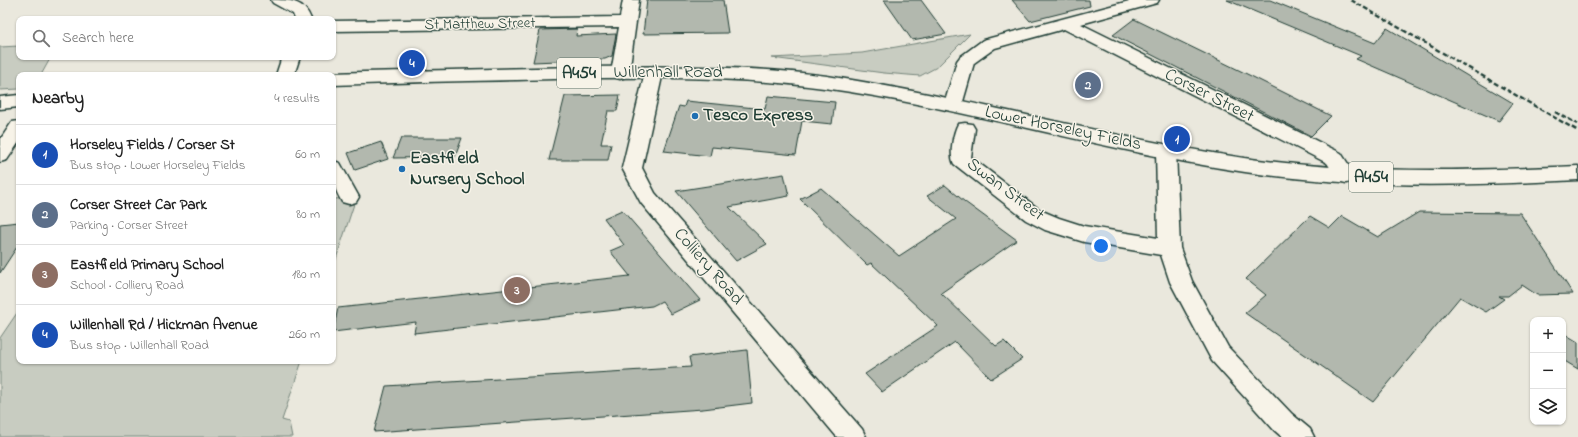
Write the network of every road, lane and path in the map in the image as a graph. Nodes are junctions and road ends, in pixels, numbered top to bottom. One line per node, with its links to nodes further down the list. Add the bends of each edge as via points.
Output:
1 (279, 0): 5 (street)
2 (312, 0): 5 (street)
3 (631, 0): 6 (street)
4 (1151, 0): 7 (street)
5 (302, 15)
6 (627, 22): 8 (street, St Matthew Street); 12 (street)
7 (1066, 23): 16 (street, via 989,44 978,51 966,61); 23 (street, Corser Street, via 1334,158)
8 (336, 26)
9 (290, 60): 10 (street)
10 (286, 72)
11 (654, 72): 12 (highway, Willenhall Road / A454); 16 (highway, Willenhall Road / A454, via 716,72 784,77); 26 (street, Colliery Road, via 633,171 648,198)
12 (620, 73): 13 (highway, Willenhall Road / A454)
13 (336, 79)
14 (16, 101): 15 (highway)
15 (0, 103)
16 (953, 105): 19 (highway, Lower Horseley Fields / A454)
17 (965, 129): 25 (street, Swan Street, via 961,159 1034,215 1052,224 1084,234)
18 (16, 131): 20 (street)
19 (1166, 152): 23 (highway, Lower Horseley Fields / A454); 25 (street)
20 (0, 155)
21 (336, 173): 24 (street)
22 (1578, 173): 23 (highway, Lower Horseley Fields / A454, via 1446,178)
23 (1346, 176)
24 (349, 196)
25 (1169, 248): 27 (street, via 1181,282 1220,354 1283,422)
26 (853, 437)
27 (1301, 437)

